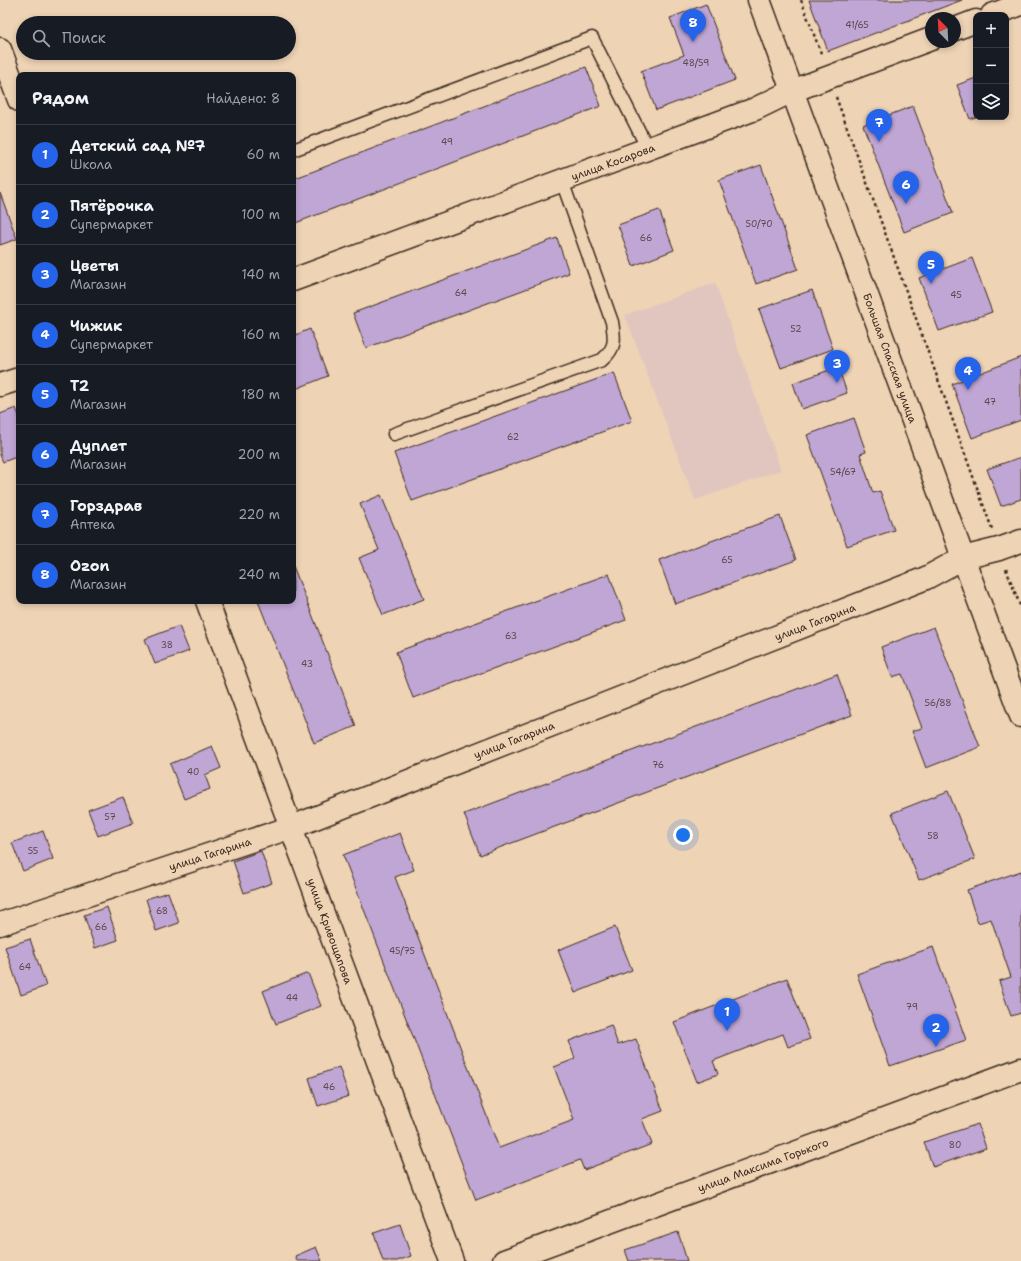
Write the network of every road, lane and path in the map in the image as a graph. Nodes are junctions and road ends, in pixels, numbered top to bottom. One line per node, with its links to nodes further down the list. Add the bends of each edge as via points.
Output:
1 (759, 0): 10 (street, Большая Спасская улица)
2 (801, 0): 9 (path)
3 (1021, 4): 4 (street)
4 (1000, 12)
5 (973, 22): 6 (street)
6 (961, 27)
7 (925, 41): 9 (street, улица Косарова)
8 (0, 49): 11 (street)
9 (830, 78): 10 (street, улица Косарова); 20 (path)
10 (792, 91): 13 (street, улица Косарова, via 755,109); 21 (street, Большая Спасская улица)
11 (16, 92)
12 (296, 149): 13 (lane, via 592,38)
13 (648, 149): 14 (street, улица Косарова)
14 (562, 181): 15 (street, улица Косарова); 18 (lane, via 612,322 614,345 611,353 602,360)
15 (296, 279)
16 (16, 380): 17 (street)
17 (0, 385)
18 (394, 434)
19 (1021, 541): 20 (street, улица Гагарина)
20 (999, 549): 21 (street, улица Гагарина); 23 (path)
21 (963, 558): 24 (street, Большая Спасская улица); 25 (street, улица Гагарина, via 926,578)
22 (208, 604): 25 (street, улица Кривощапова)
23 (1021, 608)
24 (1021, 716)
25 (292, 827): 26 (street, улица Гагарина); 28 (street, улица Кривощапова)
26 (0, 924)
27 (1021, 1069): 29 (street, улица Максима Горького)
28 (452, 1261)
29 (504, 1261)

